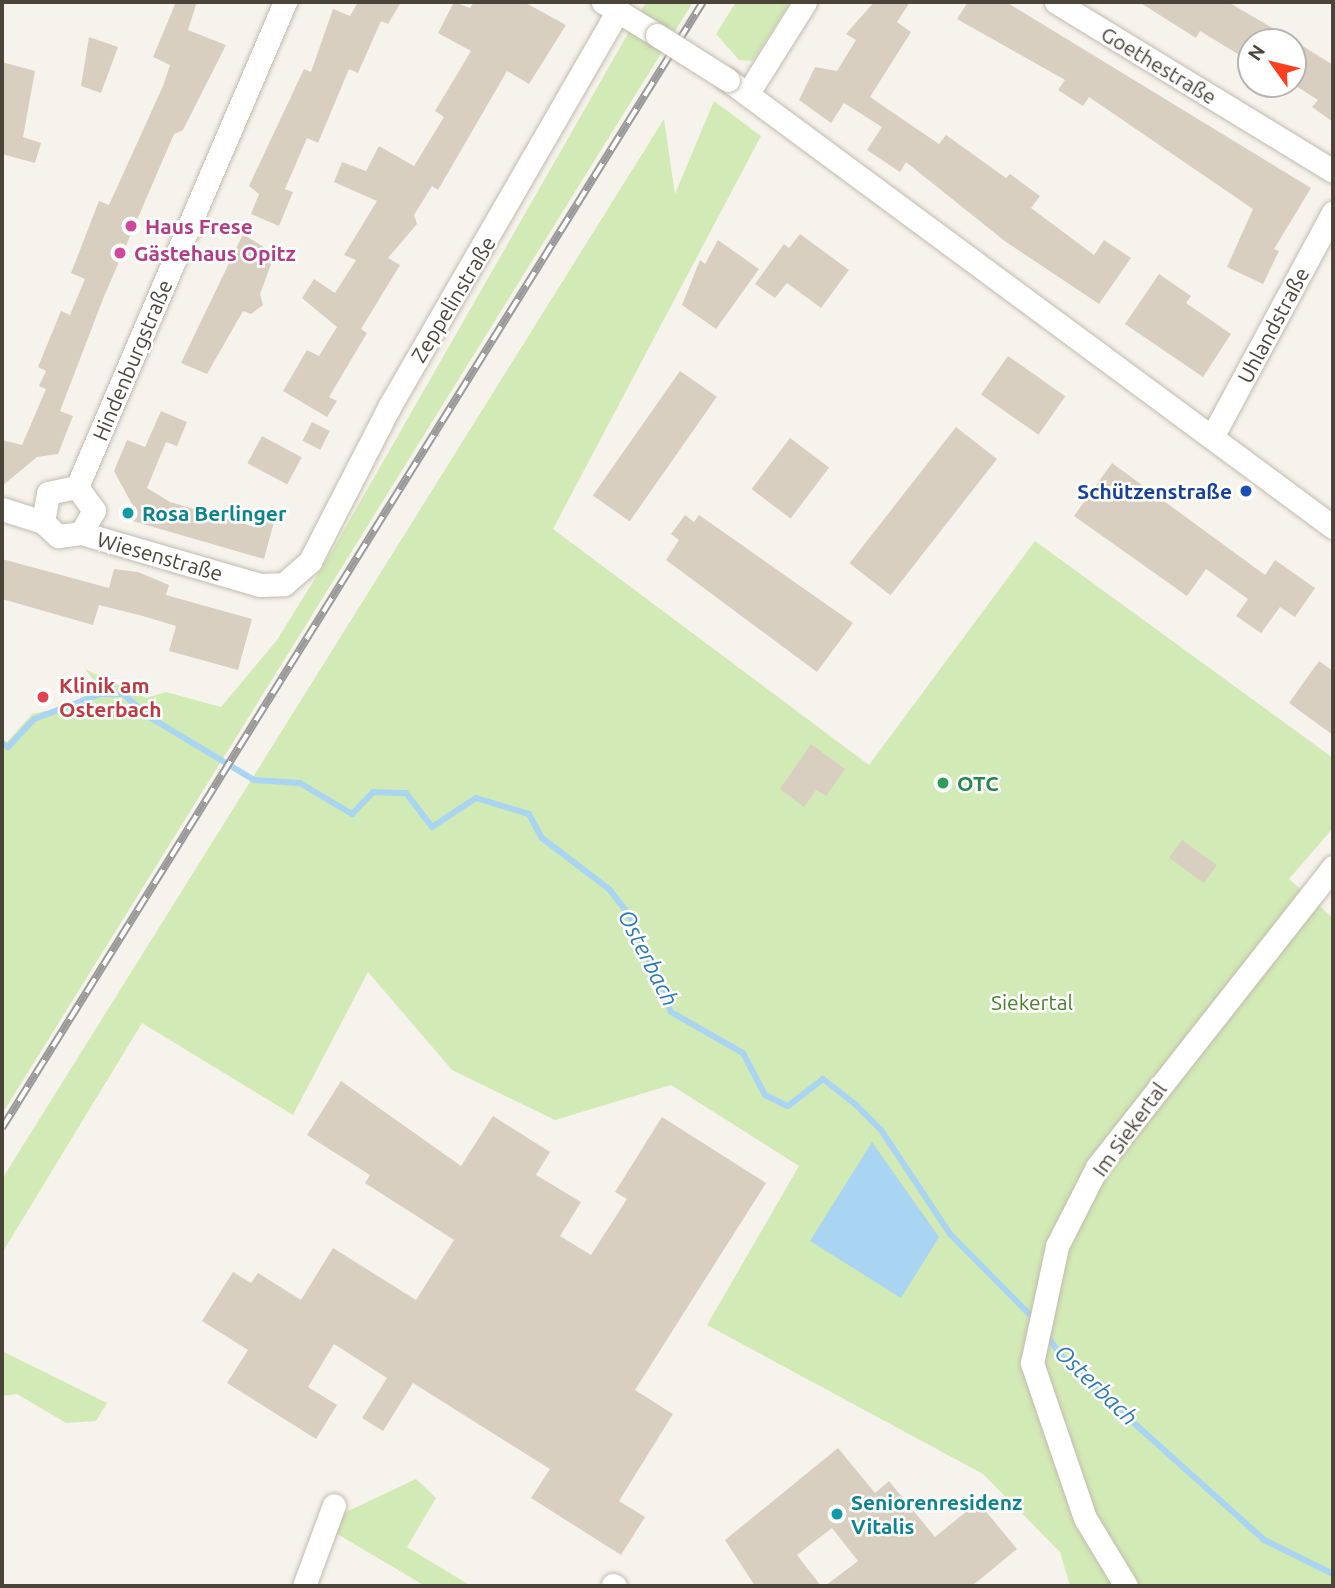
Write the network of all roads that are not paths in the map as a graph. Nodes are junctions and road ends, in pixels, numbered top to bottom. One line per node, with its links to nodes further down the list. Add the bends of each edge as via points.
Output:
1 (285, 2): 9 (street, Hindenburgstraße)
2 (805, 2): 5 (street)
3 (1056, 2): 6 (street, Goethestraße)
4 (619, 11): 5 (street, bridge); 14 (street, Zeppelinstraße, via 389,407 310,561)
5 (748, 93): 8 (street)
6 (1333, 172)
7 (1333, 212): 8 (street, Uhlandstraße)
8 (1212, 437): 12 (street)
9 (77, 487): 11 (street, via 48,493); 13 (street, via 94,510)
10 (2, 509): 11 (street, Wiesenstraße)
11 (43, 522): 13 (street, Wiesenstraße, via 58,536)
12 (1333, 527)
13 (81, 533): 14 (street, Wiesenstraße, via 260,585)
14 (284, 584)
15 (1333, 867): 18 (street, Im Siekertal, via 1097,1167 1057,1246 1036,1327 1032,1363 1084,1518)
16 (334, 1505): 17 (street)
17 (304, 1586)
18 (1126, 1586)

